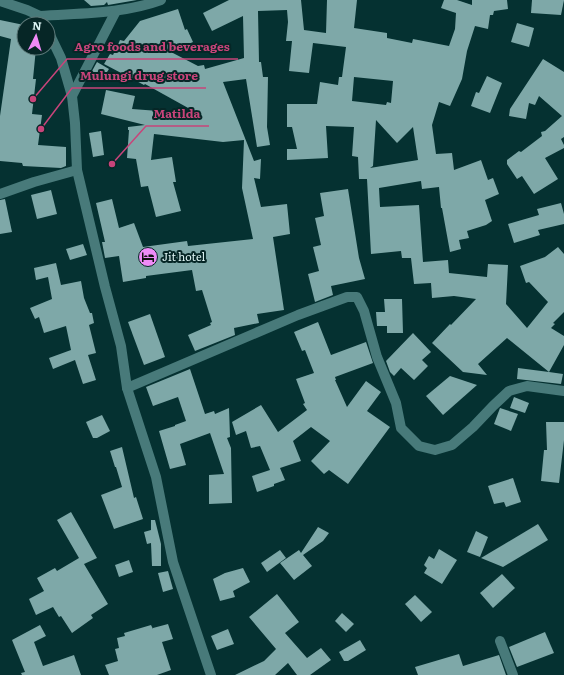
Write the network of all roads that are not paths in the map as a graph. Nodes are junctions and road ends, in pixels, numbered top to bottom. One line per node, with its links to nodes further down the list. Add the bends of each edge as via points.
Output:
1 (161, 0): 3 (street)
2 (0, 1): 4 (street, via 27,10)
3 (116, 10): 5 (street); 7 (street)
4 (36, 16)
5 (56, 18)
6 (56, 48): 7 (street)
7 (72, 96): 8 (street)
8 (77, 170): 9 (street); 10 (street, via 121,346)
9 (0, 194)
10 (127, 388): 11 (street, via 298,315 347,297 357,297 396,403 401,428 420,446 435,450 452,445 474,427 509,391 528,386); 13 (street, via 156,478 173,562)
11 (564, 391)
12 (500, 641): 14 (street)
13 (211, 675)
14 (513, 675)

